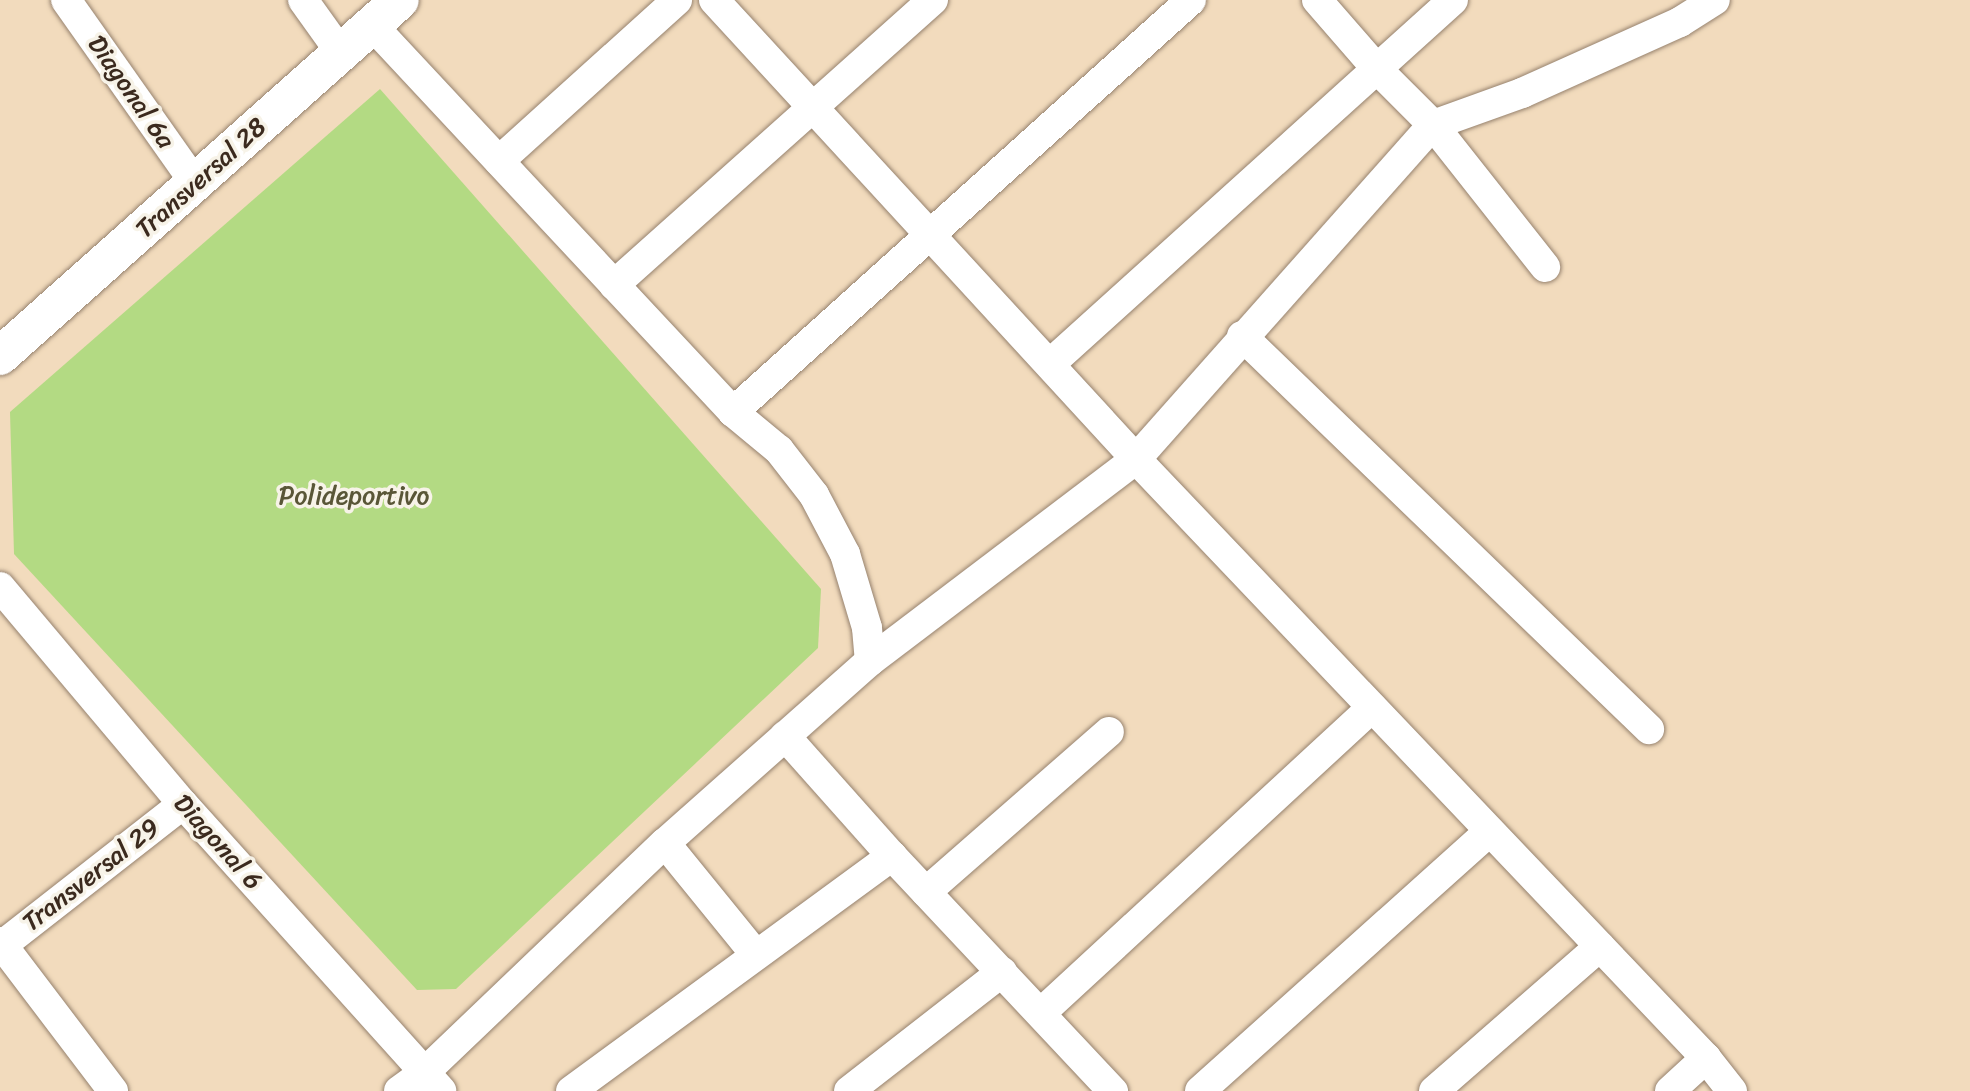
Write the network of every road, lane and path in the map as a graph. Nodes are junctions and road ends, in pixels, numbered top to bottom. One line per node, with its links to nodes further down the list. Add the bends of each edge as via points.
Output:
1 (66, 0): 17 (street, Diagonal 6a)
2 (303, 0): 12 (street)
3 (400, 0): 11 (main road, Transversal 28)
4 (677, 0): 16 (street)
5 (714, 0): 14 (street)
6 (933, 0): 14 (street)
7 (1191, 0): 18 (street)
8 (1317, 0): 13 (street)
9 (1453, 0): 13 (street)
10 (1715, 0): 15 (street, via 1680,22 1522,93)
11 (372, 25): 12 (main road, Transversal 28); 16 (street)
12 (341, 53): 17 (main road, Transversal 28)
13 (1377, 69): 15 (street); 23 (street)
14 (813, 107): 18 (street); 20 (street)
15 (1433, 125): 19 (street); 21 (street)
16 (499, 162): 20 (street)
17 (195, 183): 22 (main road, Transversal 28)
18 (930, 234): 23 (street); 24 (street)
19 (1545, 267)
20 (614, 285): 24 (street)
21 (1242, 336): 25 (street); 29 (street)
22 (0, 356)
23 (1050, 364): 25 (street)
24 (733, 412): 27 (street, via 779,450 814,495 845,554 867,628)
25 (1136, 459): 27 (street); 28 (street)
26 (0, 587): 32 (street, Diagonal 6)
27 (870, 661): 31 (street)
28 (1372, 707): 33 (street); 41 (street)
29 (1649, 729)
30 (1109, 732): 36 (street)
31 (785, 736): 34 (street); 35 (street)
32 (183, 804): 37 (street, Transversal 29); 43 (street, Diagonal 6)
33 (1490, 831): 38 (street); 49 (street)
34 (665, 843): 39 (street); 43 (street)
35 (892, 856): 36 (street); 39 (street)
36 (926, 892): 40 (street)
37 (1, 944): 45 (street)
38 (1600, 947): 42 (street); 50 (street)
39 (756, 955): 47 (street)
40 (1002, 972): 41 (street); 48 (street)
41 (1042, 1012): 44 (street)
42 (1706, 1058): 51 (street); 52 (street)
43 (433, 1081): 46 (street)
44 (1105, 1089)
45 (113, 1091)
46 (399, 1091)
47 (570, 1091)
48 (849, 1091)
49 (1200, 1091)
50 (1434, 1091)
51 (1670, 1091)
52 (1732, 1091)

